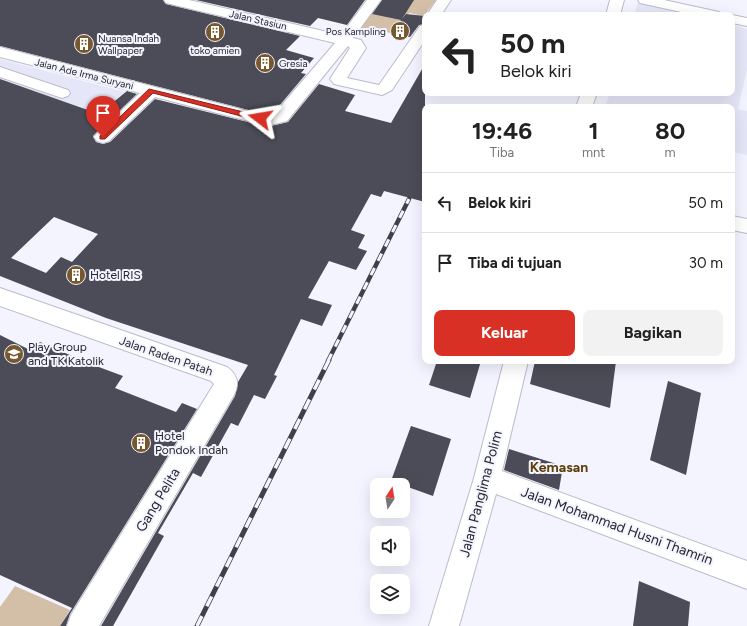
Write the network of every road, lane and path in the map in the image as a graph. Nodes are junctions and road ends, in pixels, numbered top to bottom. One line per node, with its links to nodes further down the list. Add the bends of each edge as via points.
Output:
1 (171, 0): 12 (street, Jalan Stasiun)
2 (374, 0): 12 (street, Jalan Ade Irma Suryani)
3 (444, 0): 6 (street)
4 (617, 0): 7 (street)
5 (645, 0): 8 (street)
6 (436, 12)
7 (613, 12)
8 (700, 12)
9 (735, 20): 10 (street)
10 (747, 22)
11 (422, 32): 12 (street, via 382,90 340,81 338,76 358,46)
12 (344, 40): 15 (street, Jalan Ade Irma Suryani, via 281,117 276,119 266,120)
13 (0, 52): 15 (street, Jalan Ade Irma Suryani)
14 (0, 72): 16 (street)
15 (152, 91): 17 (street)
16 (62, 93)
17 (103, 137)
18 (735, 224): 19 (street)
19 (747, 226)
20 (0, 297): 22 (street, Jalan Raden Patah)
21 (515, 364): 23 (street, Jalan Panglima Polim)
22 (219, 374): 25 (street, Gang Pelita, via 225,379 226,387)
23 (486, 478): 24 (street, Jalan Mohammad Husni Thamrin); 26 (street, Jalan Panglima Polim)
24 (747, 575)
25 (82, 626)
26 (444, 626)

